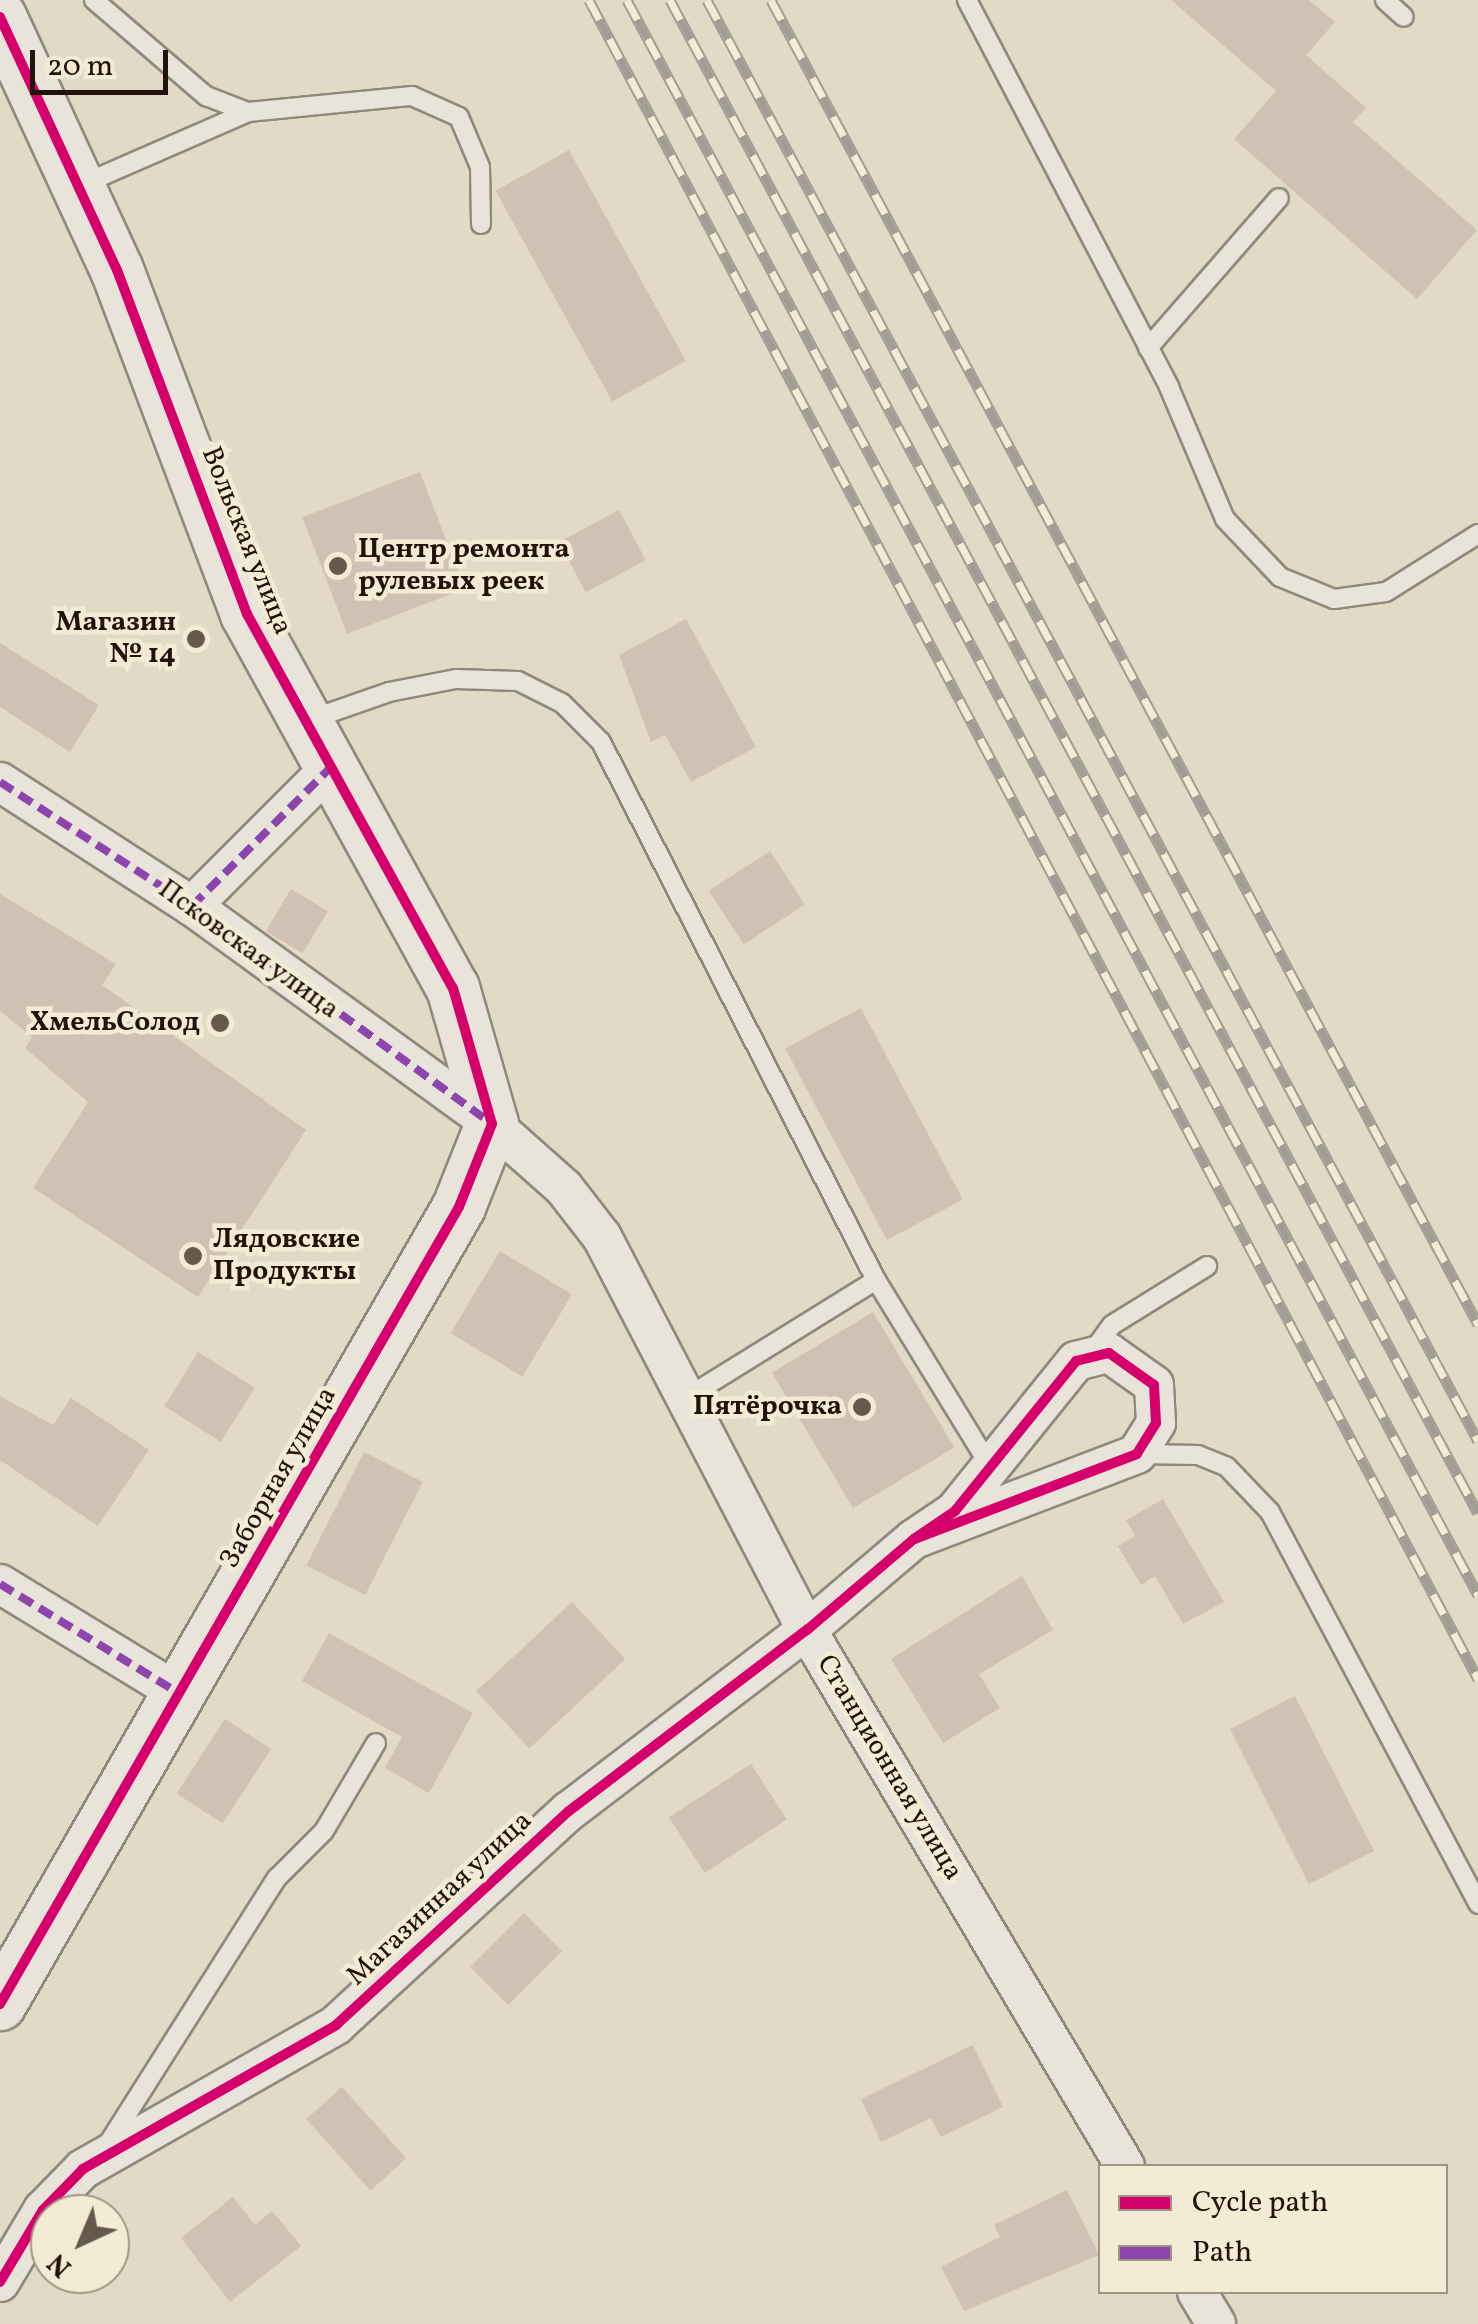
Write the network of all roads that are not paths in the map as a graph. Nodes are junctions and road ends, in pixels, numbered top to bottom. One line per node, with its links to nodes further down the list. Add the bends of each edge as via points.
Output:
1 (94, 0): 6 (lane, via 206,96)
2 (967, 0): 10 (lane)
3 (1385, 0): 5 (lane)
4 (0, 17): 7 (street, Вольская улица)
5 (1404, 17)
6 (248, 112): 7 (lane); 9 (lane, via 412,96 458,117 480,167)
7 (81, 185): 12 (street, Вольская улица, via 247,614)
8 (1279, 198): 10 (lane)
9 (481, 224)
10 (1148, 348): 11 (lane, via 1226,519 1280,577 1334,599 1386,592)
11 (1478, 534)
12 (304, 722): 13 (street, Вольская улица); 18 (lane, via 456,679 518,681 562,703 601,742)
13 (330, 768): 15 (street); 16 (street, Вольская улица, via 453,988)
14 (0, 782): 15 (street, Псковская улица)
15 (192, 906): 16 (street, Псковская улица)
16 (492, 1124): 20 (street, Станционная улица, via 602,1237); 26 (street, Заборная улица, via 459,1207)
17 (1207, 1266): 19 (lane, via 1112,1325)
18 (876, 1280): 20 (lane); 22 (lane)
19 (1092, 1354): 21 (street, via 1126,1358 1154,1385 1156,1424); 22 (street, Магазинная улица, via 1059,1379)
20 (686, 1398): 25 (street, Станционная улица)
21 (1137, 1454): 23 (street, Магазинная улица); 28 (lane, via 1198,1455 1227,1467 1270,1512)
22 (993, 1472): 23 (street, Магазинная улица)
23 (914, 1539): 25 (street, Магазинная улица)
24 (0, 1584): 26 (street)
25 (807, 1630): 30 (street, Магазинная улица, via 569,1811 336,2025); 31 (street, Станционная улица)
26 (182, 1694): 29 (street, Заборная улица)
27 (376, 1743): 30 (lane, via 324,1832 277,1878)
28 (1478, 1904)
29 (0, 2004)
30 (100, 2158): 32 (street, Магазинная улица, via 43,2210)
31 (1124, 2164)
32 (0, 2282)
33 (1199, 2294): 34 (street)
34 (1216, 2324)

